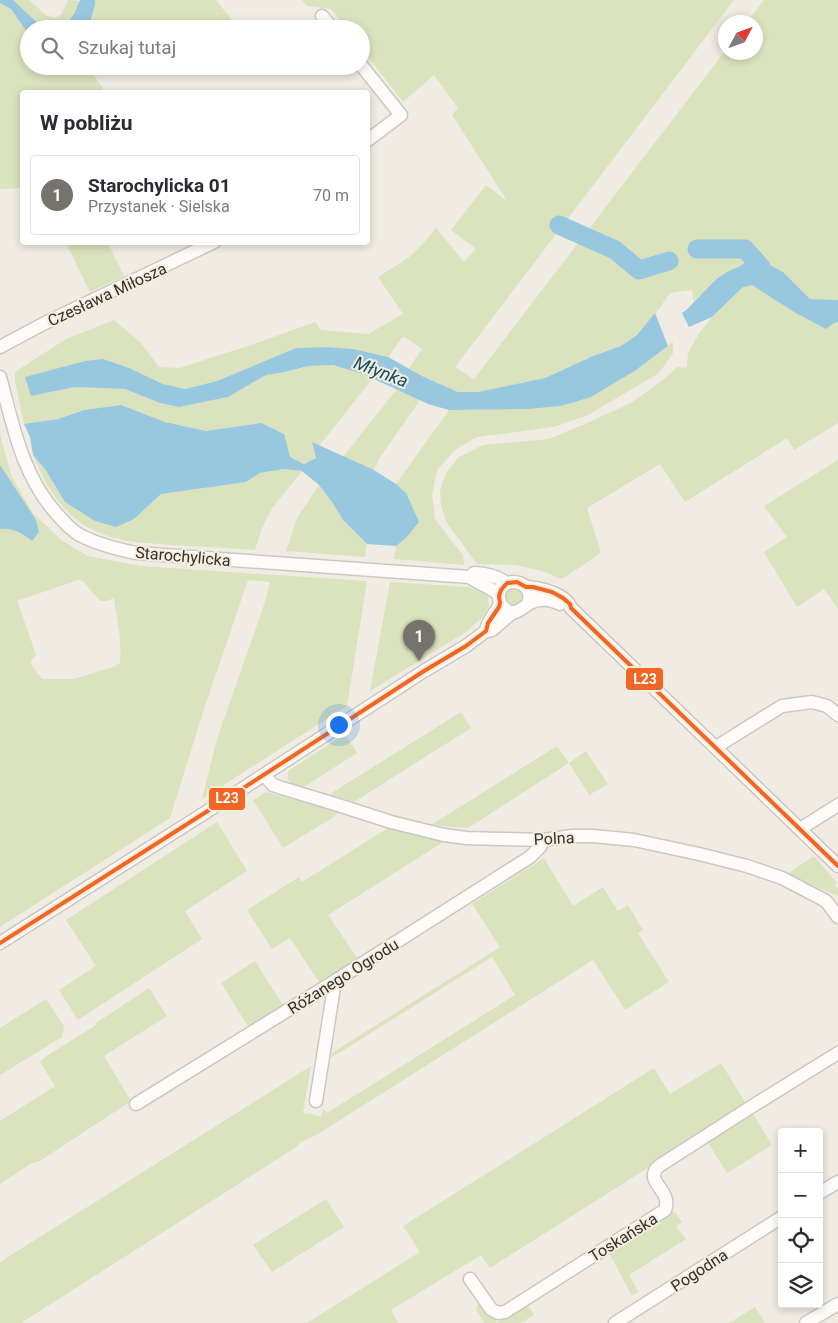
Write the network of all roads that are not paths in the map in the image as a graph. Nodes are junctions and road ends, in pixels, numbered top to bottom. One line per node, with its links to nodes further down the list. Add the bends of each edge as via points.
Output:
1 (322, 16): 2 (street)
2 (325, 20)
3 (369, 75): 4 (street, via 401,115)
4 (370, 138)
5 (208, 245): 6 (street, Czesława Miłosza)
6 (0, 347)
7 (0, 377): 8 (street, Starochylicka, via 17,441 36,486 64,522 93,542 136,553)
8 (470, 577): 9 (street, Starochylicka, via 474,573 484,574); 11 (street, Starochylicka, via 489,587)
9 (507, 583): 10 (street, Starochylicka, via 517,582); 11 (street, via 502,587)
10 (526, 587): 12 (street); 13 (street, Starochylicka, via 552,592)
11 (500, 599): 14 (street, Starochylicka, via 506,610); 15 (street)
12 (528, 604): 13 (street, Starochylicka, via 549,600); 14 (street, Starochylicka)
13 (571, 608): 17 (street, Starochylicka)
14 (513, 612): 15 (street, via 494,629)
15 (486, 631): 18 (street)
16 (838, 715): 17 (street, via 826,706 812,702 782,706)
17 (716, 747): 20 (street, Starochylicka)
18 (264, 774): 21 (street, Polna, via 274,785 282,788 444,835); 24 (street)
19 (838, 805): 20 (street)
20 (800, 829): 22 (street, Starochylicka)
21 (543, 840): 23 (street, Polna, via 572,836 634,840 739,864 782,878 814,894 826,901); 25 (street, Różanego Ogrodu, via 530,857)
22 (838, 866)
23 (838, 917)
24 (0, 943)
25 (335, 981): 27 (street); 28 (street, Różanego Ogrodu)
26 (838, 1053): 32 (street, Toskańska, via 655,1169 654,1179 666,1198 665,1210 505,1312 491,1310)
27 (316, 1101)
28 (136, 1104)
29 (838, 1182): 30 (street)
30 (823, 1191)
31 (780, 1218): 34 (street, Pogodna)
32 (470, 1278)
33 (838, 1304): 35 (street)
34 (615, 1323)
35 (806, 1323)

